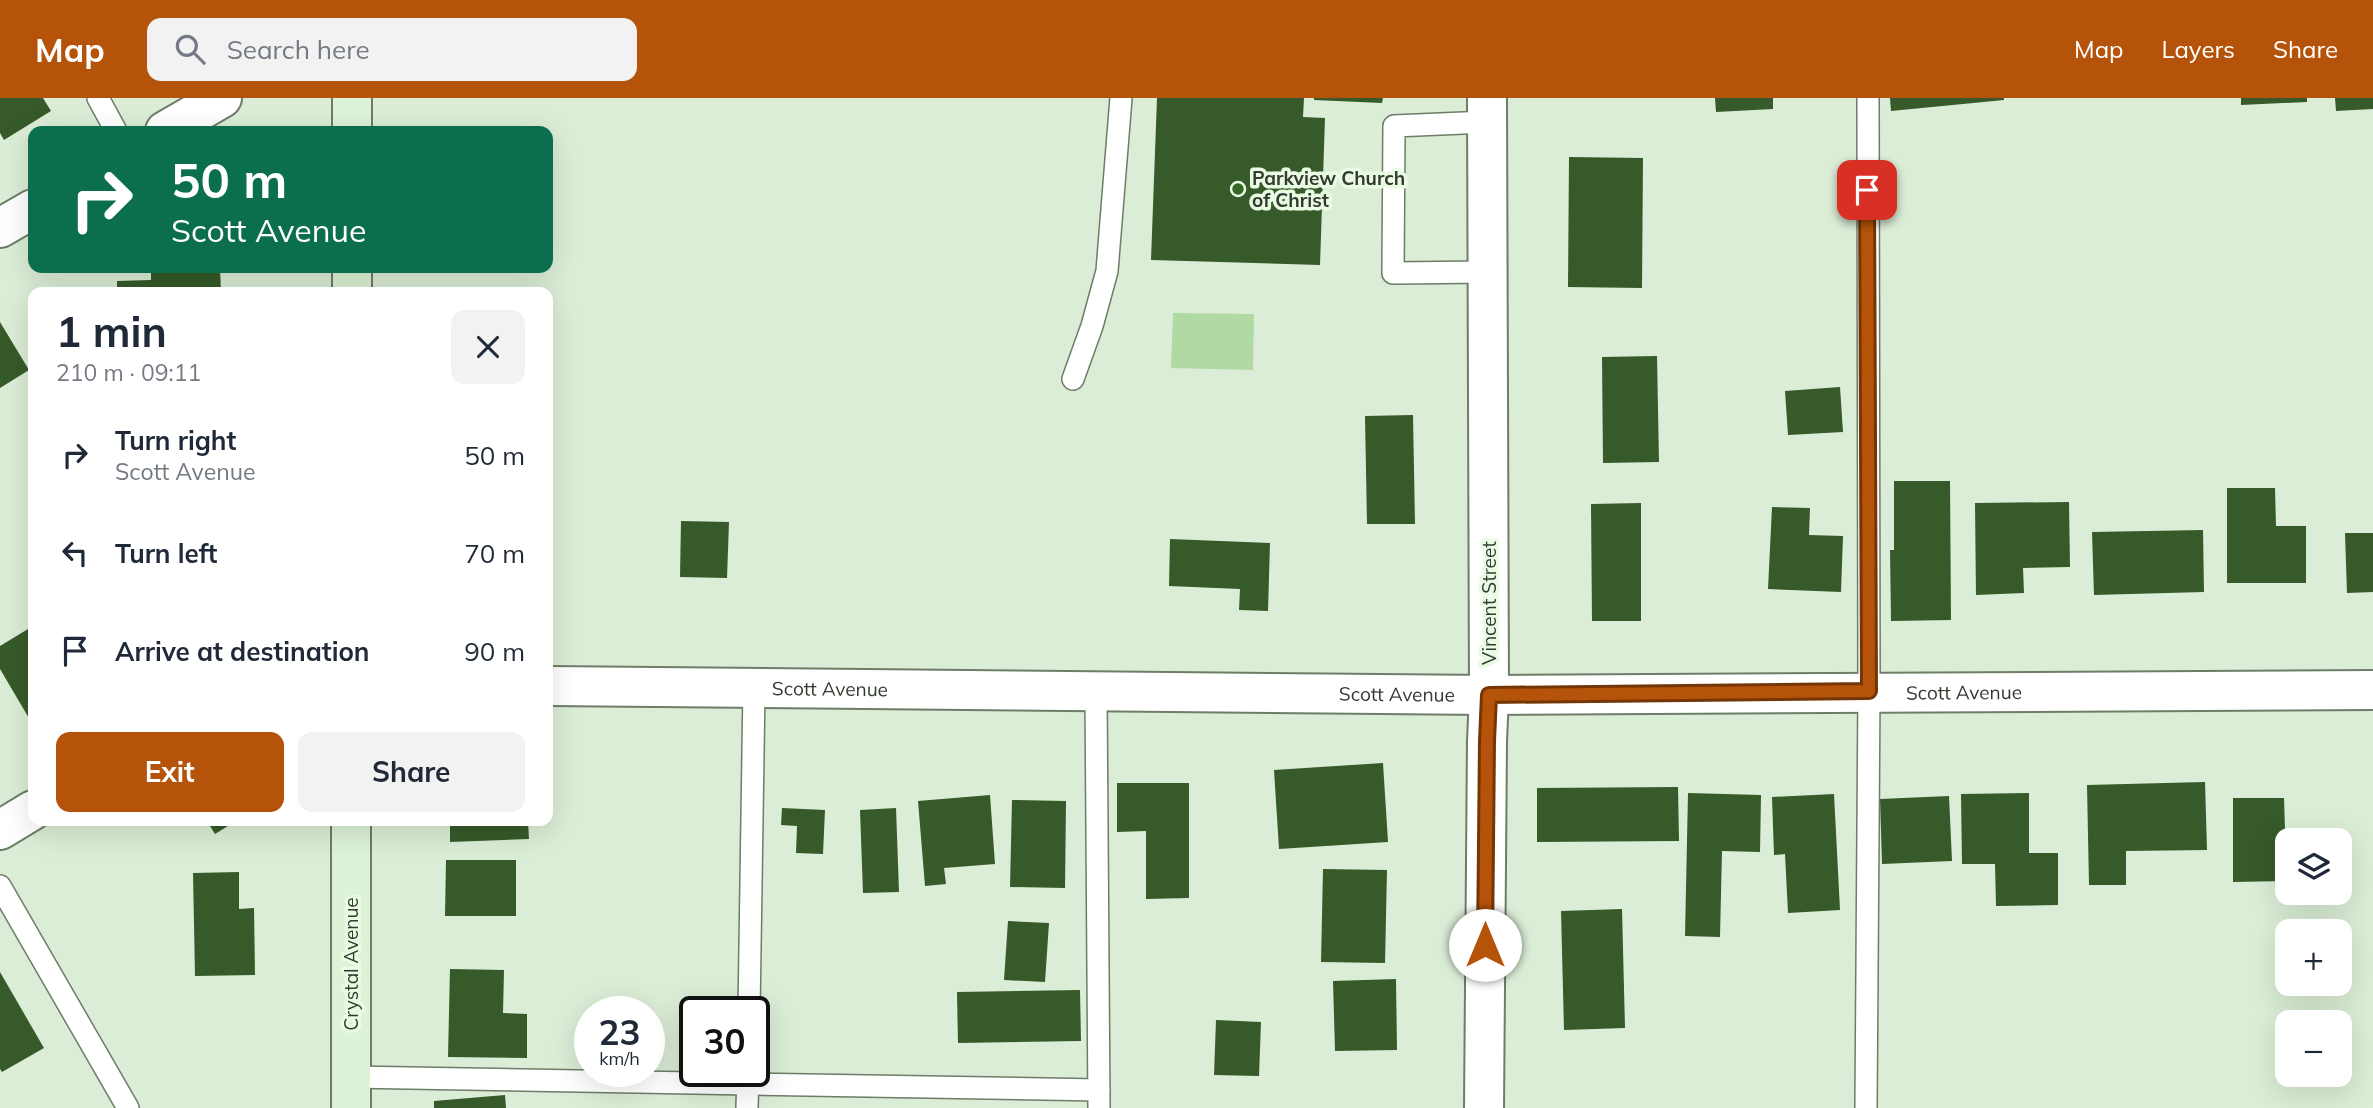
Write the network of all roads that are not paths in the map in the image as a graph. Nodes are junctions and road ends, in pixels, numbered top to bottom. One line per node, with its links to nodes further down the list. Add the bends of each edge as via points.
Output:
1 (98, 98): 7 (lane)
2 (222, 98): 8 (street)
3 (352, 98): 9 (street)
4 (1121, 98): 13 (lane, via 1107,271)
5 (1868, 98): 18 (lane)
6 (1487, 110): 12 (street, Vincent Street); 12 (lane, via 1394,126 1393,273)
7 (113, 126)
8 (174, 126)
9 (352, 126)
10 (28, 212): 11 (street)
11 (0, 228)
12 (1488, 272): 19 (street, Vincent Street)
13 (1073, 379)
14 (553, 686): 15 (street, Scott Avenue)
15 (754, 688): 17 (street, Scott Avenue); 24 (lane)
16 (2373, 690): 18 (street, Scott Avenue)
17 (1096, 691): 19 (street, Scott Avenue); 29 (lane)
18 (1869, 691): 19 (street, Scott Avenue); 33 (lane)
19 (1489, 695): 32 (street, Vincent Street)
20 (28, 813): 22 (street)
21 (351, 826): 28 (street, Crystal Avenue)
22 (0, 830)
23 (0, 886): 30 (lane)
24 (749, 996)
25 (770, 1079): 29 (lane)
26 (679, 1081): 28 (lane)
27 (748, 1087): 31 (lane)
28 (351, 1093)
29 (1099, 1099)
30 (128, 1108)
31 (747, 1108)
32 (1484, 1108)
33 (1866, 1108)

